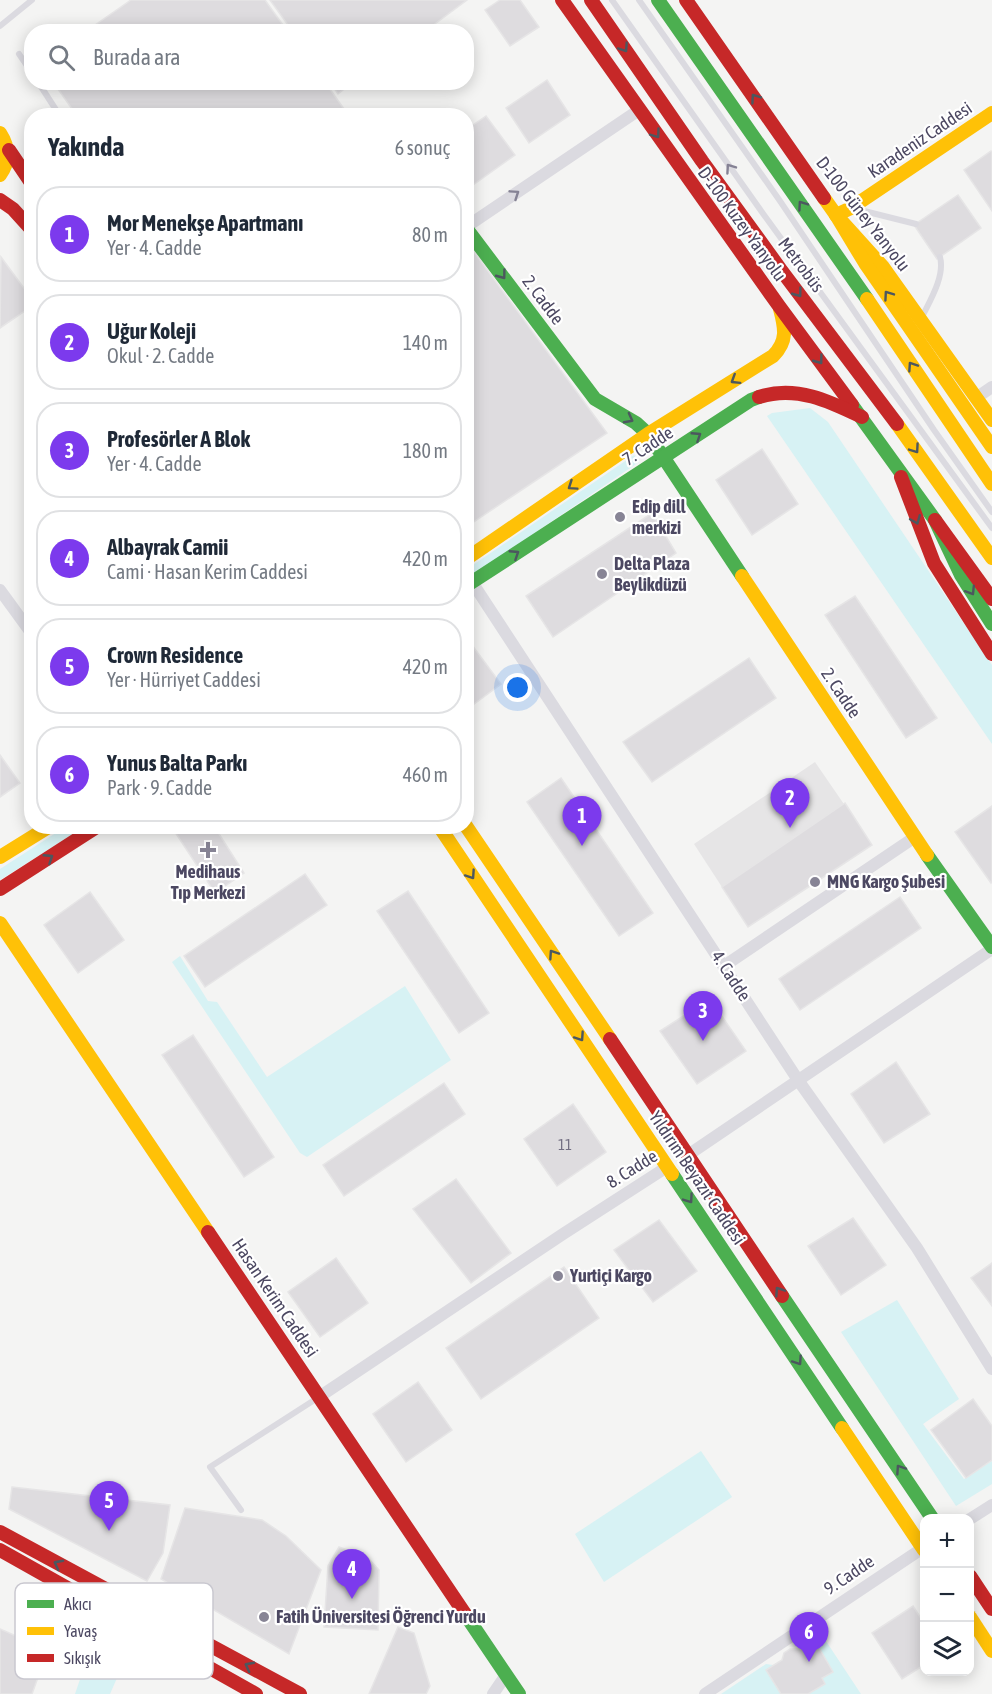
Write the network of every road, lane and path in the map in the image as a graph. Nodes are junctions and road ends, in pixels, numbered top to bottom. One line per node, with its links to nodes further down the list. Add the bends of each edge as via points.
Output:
1 (32, 0): 8 (lane)
2 (562, 0): 13 (main road, D-100 Kuzey Yanyolu)
3 (591, 0): 42 (main road, one-way to 42, via 702,161)
4 (612, 0): 40 (lane, Metrobüs, one-way to 4)
5 (639, 0): 38 (lane, Metrobüs)
6 (658, 0): 37 (main road, one-way to 6)
7 (686, 0): 21 (main road, D-100 Güney Yanyolu, one-way to 7)
8 (0, 26)
9 (19, 54): 10 (lane)
10 (24, 61)
11 (43, 90): 12 (lane)
12 (55, 108)
13 (639, 110): 23 (street, one-way to 13); 27 (main road, D-100 Kuzey Yanyolu, one-way to 27)
14 (992, 113): 20 (main road, Karadeniz Caddesi)
15 (0, 133): 16 (main road)
16 (9, 150): 17 (main road); 18 (main road)
17 (24, 172)
18 (0, 175)
19 (0, 200): 22 (main road)
20 (851, 208): 21 (main road, Karadeniz Caddesi); 24 (lane)
21 (837, 214): 28 (main road, D-100 Güney Yanyolu); 34 (main road, one-way to 21, via 865,263)
22 (24, 221)
23 (474, 222)
24 (916, 224)
25 (474, 238): 33 (main road, 2. Cadde, one-way to 33, via 595,399 608,410 628,417)
26 (940, 256): 28 (lane, via 939,276)
27 (779, 306): 31 (main road, D-100 Kuzey Yanyolu, one-way to 31); 33 (main road, 7. Cadde, one-way to 33, via 786,331 781,349)
28 (921, 319): 30 (main road, D-100 Güney Yanyolu)
29 (992, 387): 30 (street)
30 (976, 398): 32 (main road, D-100 Güney Yanyolu)
31 (862, 417): 35 (main road, 7. Cadde, one-way to 31, via 767,393 804,393); 36 (main road, D-100 Kuzey Yanyolu)
32 (992, 420)
33 (648, 435): 35 (main road, 2. Cadde); 41 (main road, 7. Cadde, one-way to 41)
34 (992, 447)
35 (662, 458): 43 (main road, 7. Cadde, one-way to 35); 54 (main road, 2. Cadde)
36 (897, 465): 39 (main road, D-100 Kuzey Yanyolu); 49 (main road, one-way to 49, via 934,563)
37 (992, 484)
38 (992, 512)
39 (935, 520): 46 (main road); 48 (main road, one-way to 48, via 961,574)
40 (992, 528)
41 (474, 554)
42 (992, 558)
43 (474, 581)
44 (0, 590): 47 (street)
45 (474, 591): 59 (street, 4. Cadde)
46 (992, 599)
47 (24, 623)
48 (992, 624)
49 (992, 654)
50 (37, 834): 55 (main road)
51 (86, 834): 56 (main road, one-way to 51)
52 (444, 834): 62 (main road, Yıldırım Beyazıt Caddesi, one-way to 62)
53 (471, 834): 61 (main road, Yıldırım Beyazıt Caddesi, one-way to 53)
54 (915, 837): 58 (main road, 2. Cadde); 59 (street)
55 (0, 857)
56 (0, 889)
57 (0, 923): 64 (main road, Hasan Kerim Caddesi)
58 (992, 948): 60 (street, 8. Cadde)
59 (724, 966): 60 (street, 4. Cadde)
60 (798, 1080): 61 (street, 8. Cadde); 63 (street, 4. Cadde, via 917,1248)
61 (688, 1155): 62 (main road, 8. Cadde); 67 (main road, Yıldırım Beyazıt Caddesi, one-way to 61)
62 (667, 1167): 64 (street, 8. Cadde); 70 (main road, Yıldırım Beyazıt Caddesi, one-way to 70)
63 (992, 1369)
64 (319, 1397): 66 (lane, via 210,1467); 81 (main road, Hasan Kerim Caddesi)
65 (992, 1505): 68 (street)
66 (241, 1510)
67 (929, 1514)
68 (974, 1516)
69 (0, 1532): 74 (main road, one-way to 69)
70 (920, 1542)
71 (0, 1550): 73 (main road)
72 (920, 1551): 86 (street, 9. Cadde)
73 (59, 1583)
74 (94, 1583)
75 (974, 1583): 76 (main road)
76 (992, 1610)
77 (972, 1622): 79 (main road)
78 (213, 1647): 83 (main road, one-way to 78)
79 (992, 1651)
80 (213, 1670): 82 (main road)
81 (506, 1675): 84 (street); 85 (main road, Hasan Kerim Caddesi)
82 (256, 1694)
83 (300, 1694)
84 (493, 1694)
85 (519, 1694)
86 (705, 1694)

